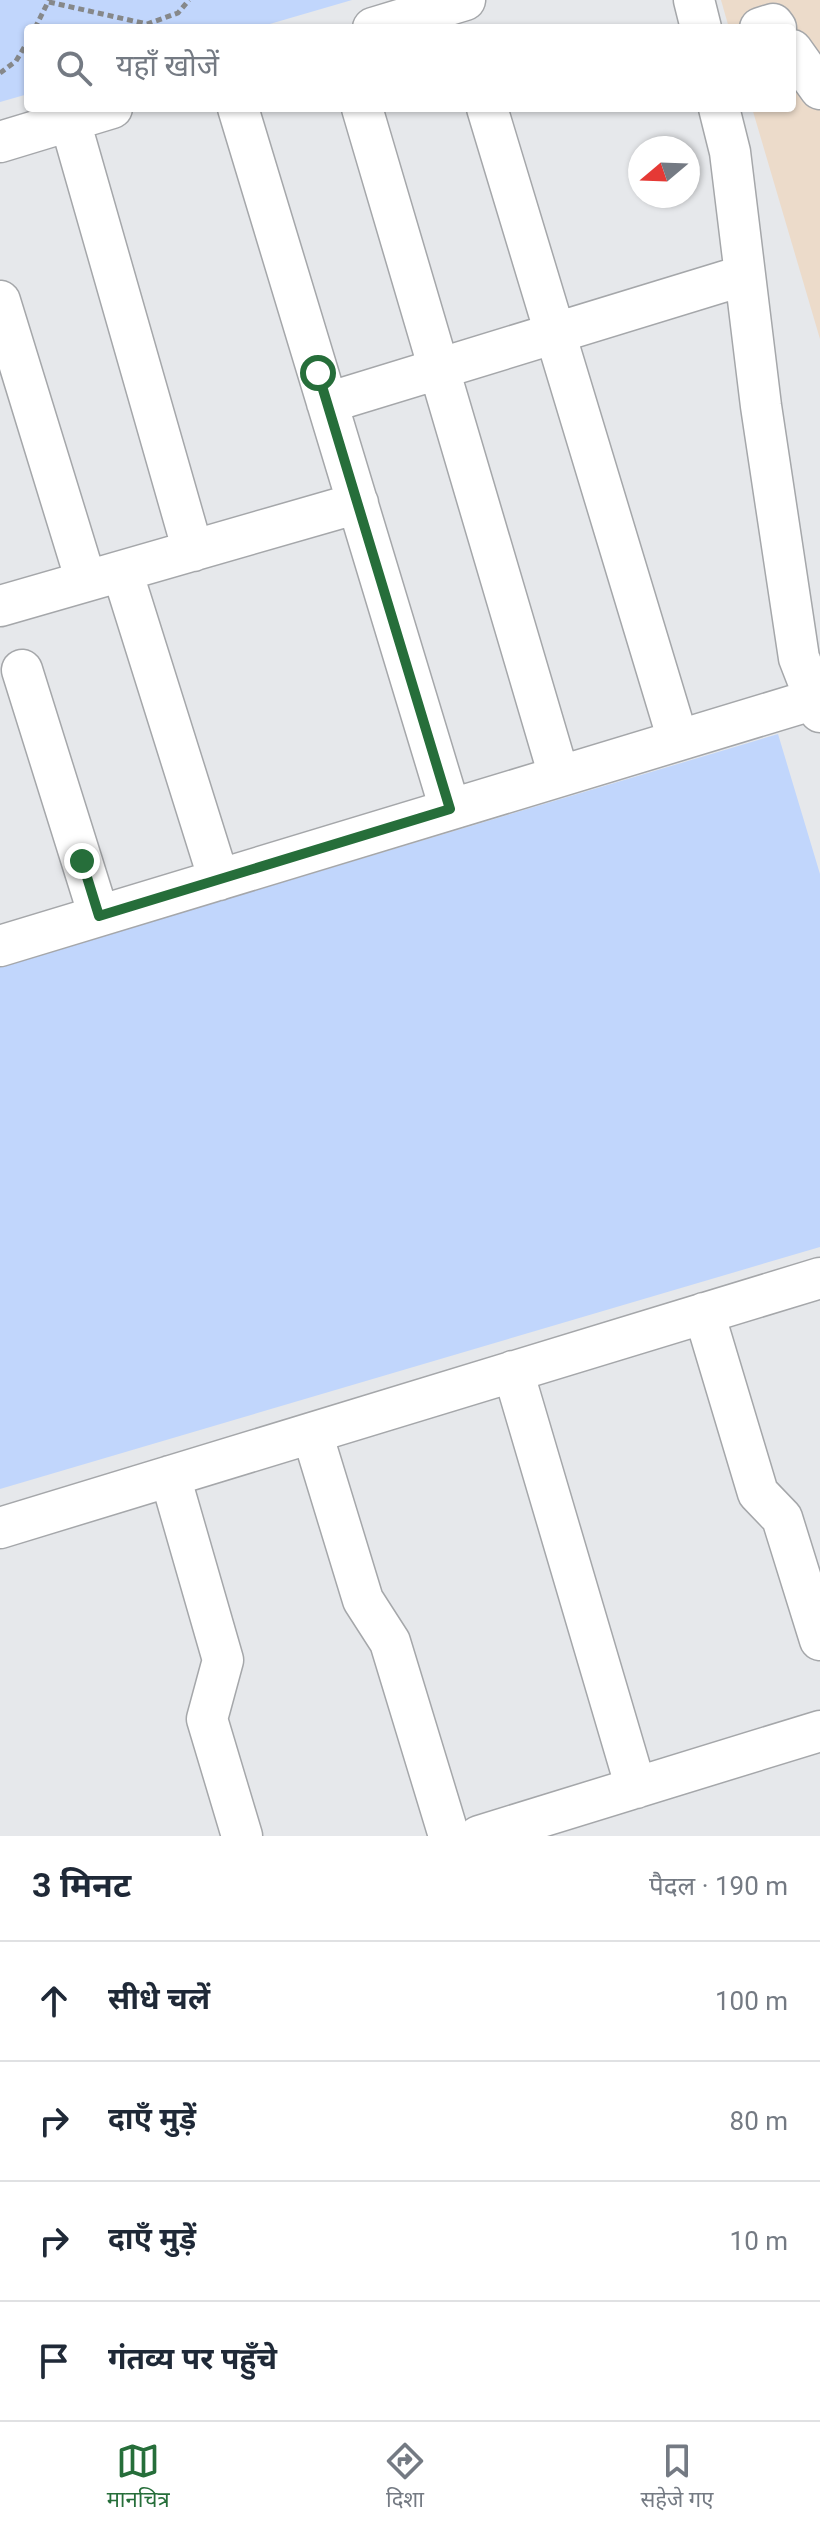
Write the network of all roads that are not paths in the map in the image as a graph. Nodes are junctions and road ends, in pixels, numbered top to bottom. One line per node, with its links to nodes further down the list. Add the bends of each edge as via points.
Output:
1 (694, 0): 4 (street)
2 (462, 10): 3 (street)
3 (393, 24)
4 (700, 24)
5 (796, 56): 6 (street)
6 (820, 89)
7 (99, 112): 12 (street)
8 (239, 112): 18 (street)
9 (363, 112): 17 (street)
10 (488, 112): 16 (street)
11 (720, 112): 14 (street)
12 (70, 121): 13 (street); 20 (street)
13 (0, 142)
14 (745, 275): 16 (street); 22 (street)
15 (0, 301): 21 (street)
16 (554, 333): 17 (street); 26 (street)
17 (439, 369): 18 (street); 27 (street)
18 (327, 403): 19 (street)
19 (358, 503): 20 (street); 28 (street)
20 (193, 551): 21 (street)
21 (104, 576): 23 (street); 29 (street)
22 (805, 595): 25 (street, via 799,658)
23 (0, 606)
24 (22, 670): 30 (street)
25 (817, 705): 26 (street)
26 (678, 740): 27 (street)
27 (559, 776): 28 (street)
28 (450, 809): 29 (street)
29 (219, 880): 30 (street)
30 (99, 916): 31 (street)
31 (0, 946)
32 (820, 1278): 33 (street)
33 (704, 1313): 34 (street); 38 (street, via 758,1493 782,1518)
34 (513, 1371): 35 (street); 40 (street)
35 (312, 1433): 36 (street); 42 (street, via 363,1600 390,1642)
36 (170, 1476): 37 (street); 41 (street, via 223,1660 207,1719)
37 (0, 1528)
38 (820, 1640)
39 (820, 1731): 40 (street)
40 (636, 1788): 43 (street)
41 (242, 1836)
42 (449, 1836)
43 (479, 1836)

